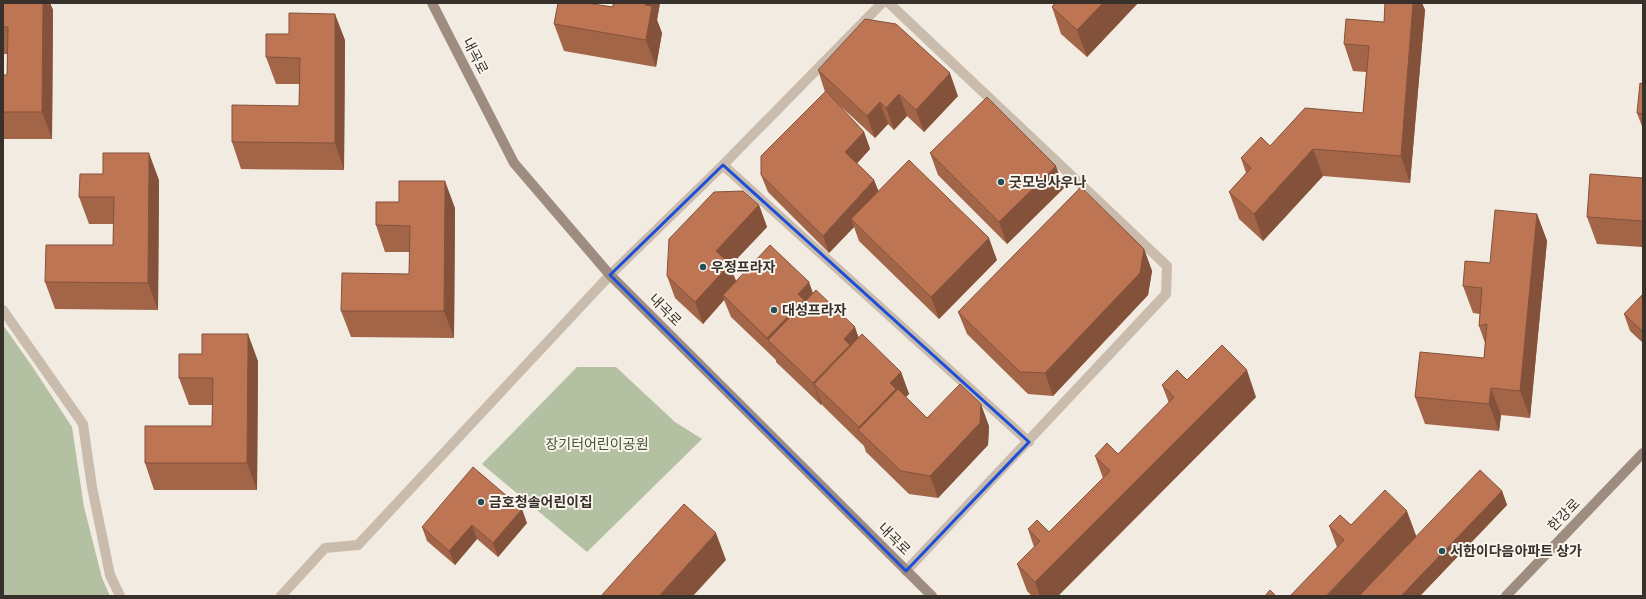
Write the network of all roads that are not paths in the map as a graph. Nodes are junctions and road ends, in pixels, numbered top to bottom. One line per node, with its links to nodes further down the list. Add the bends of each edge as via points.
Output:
1 (432, 3): 5 (main road, 내곡로, via 514,163)
2 (882, 3): 4 (street)
3 (889, 3): 7 (street, via 1167,266 1166,294)
4 (723, 165): 5 (street); 7 (street)
5 (610, 275): 9 (main road, 내곡로); 11 (street, via 358,545 325,548)
6 (3, 310): 10 (street, via 83,424 92,487 110,575)
7 (1029, 442): 9 (street)
8 (1643, 453): 13 (main road, 한강로)
9 (906, 571): 12 (main road, 내곡로)
10 (120, 596)
11 (281, 596)
12 (932, 596)
13 (1506, 596)

